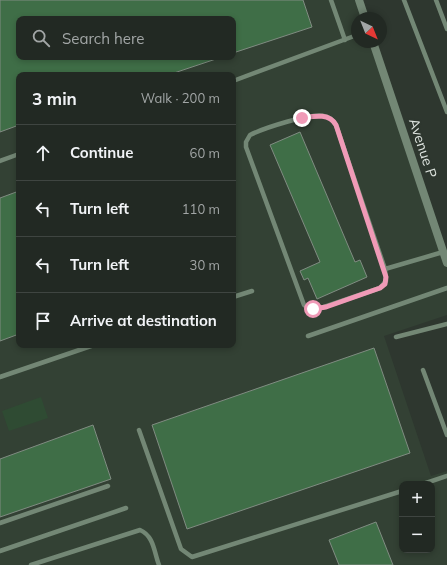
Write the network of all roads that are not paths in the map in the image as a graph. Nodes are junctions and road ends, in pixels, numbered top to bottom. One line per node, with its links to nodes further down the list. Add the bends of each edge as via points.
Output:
1 (331, 0): 8 (lane)
2 (359, 0): 5 (street)
3 (404, 0): 11 (lane)
4 (436, 0): 6 (lane)
5 (363, 12)
6 (447, 29)
7 (351, 38): 8 (lane)
8 (345, 40): 10 (lane)
9 (375, 48): 14 (street, Avenue P)
10 (236, 80)
11 (447, 112)
12 (16, 155): 13 (lane)
13 (0, 161)
14 (443, 252): 15 (street, Avenue P); 16 (lane)
15 (447, 263)
16 (385, 269): 16 (lane, via 334,121 323,116 308,117 250,135 246,147 304,305 313,309 322,308 380,288 386,281)
17 (447, 288): 21 (lane)
18 (252, 290): 19 (lane)
19 (236, 296)
20 (447, 324): 22 (lane)
21 (308, 336)
22 (396, 337)
23 (85, 348): 25 (lane)
24 (424, 370): 27 (lane)
25 (0, 377)
26 (139, 430): 31 (lane, via 181,549 192,557)
27 (447, 435)
28 (447, 476): 29 (lane)
29 (432, 481)
30 (108, 486): 33 (lane)
31 (399, 492)
32 (126, 508): 34 (lane)
33 (0, 523)
34 (0, 551)
35 (31, 565): 36 (lane, via 140,530 147,533 151,539)
36 (159, 565)

